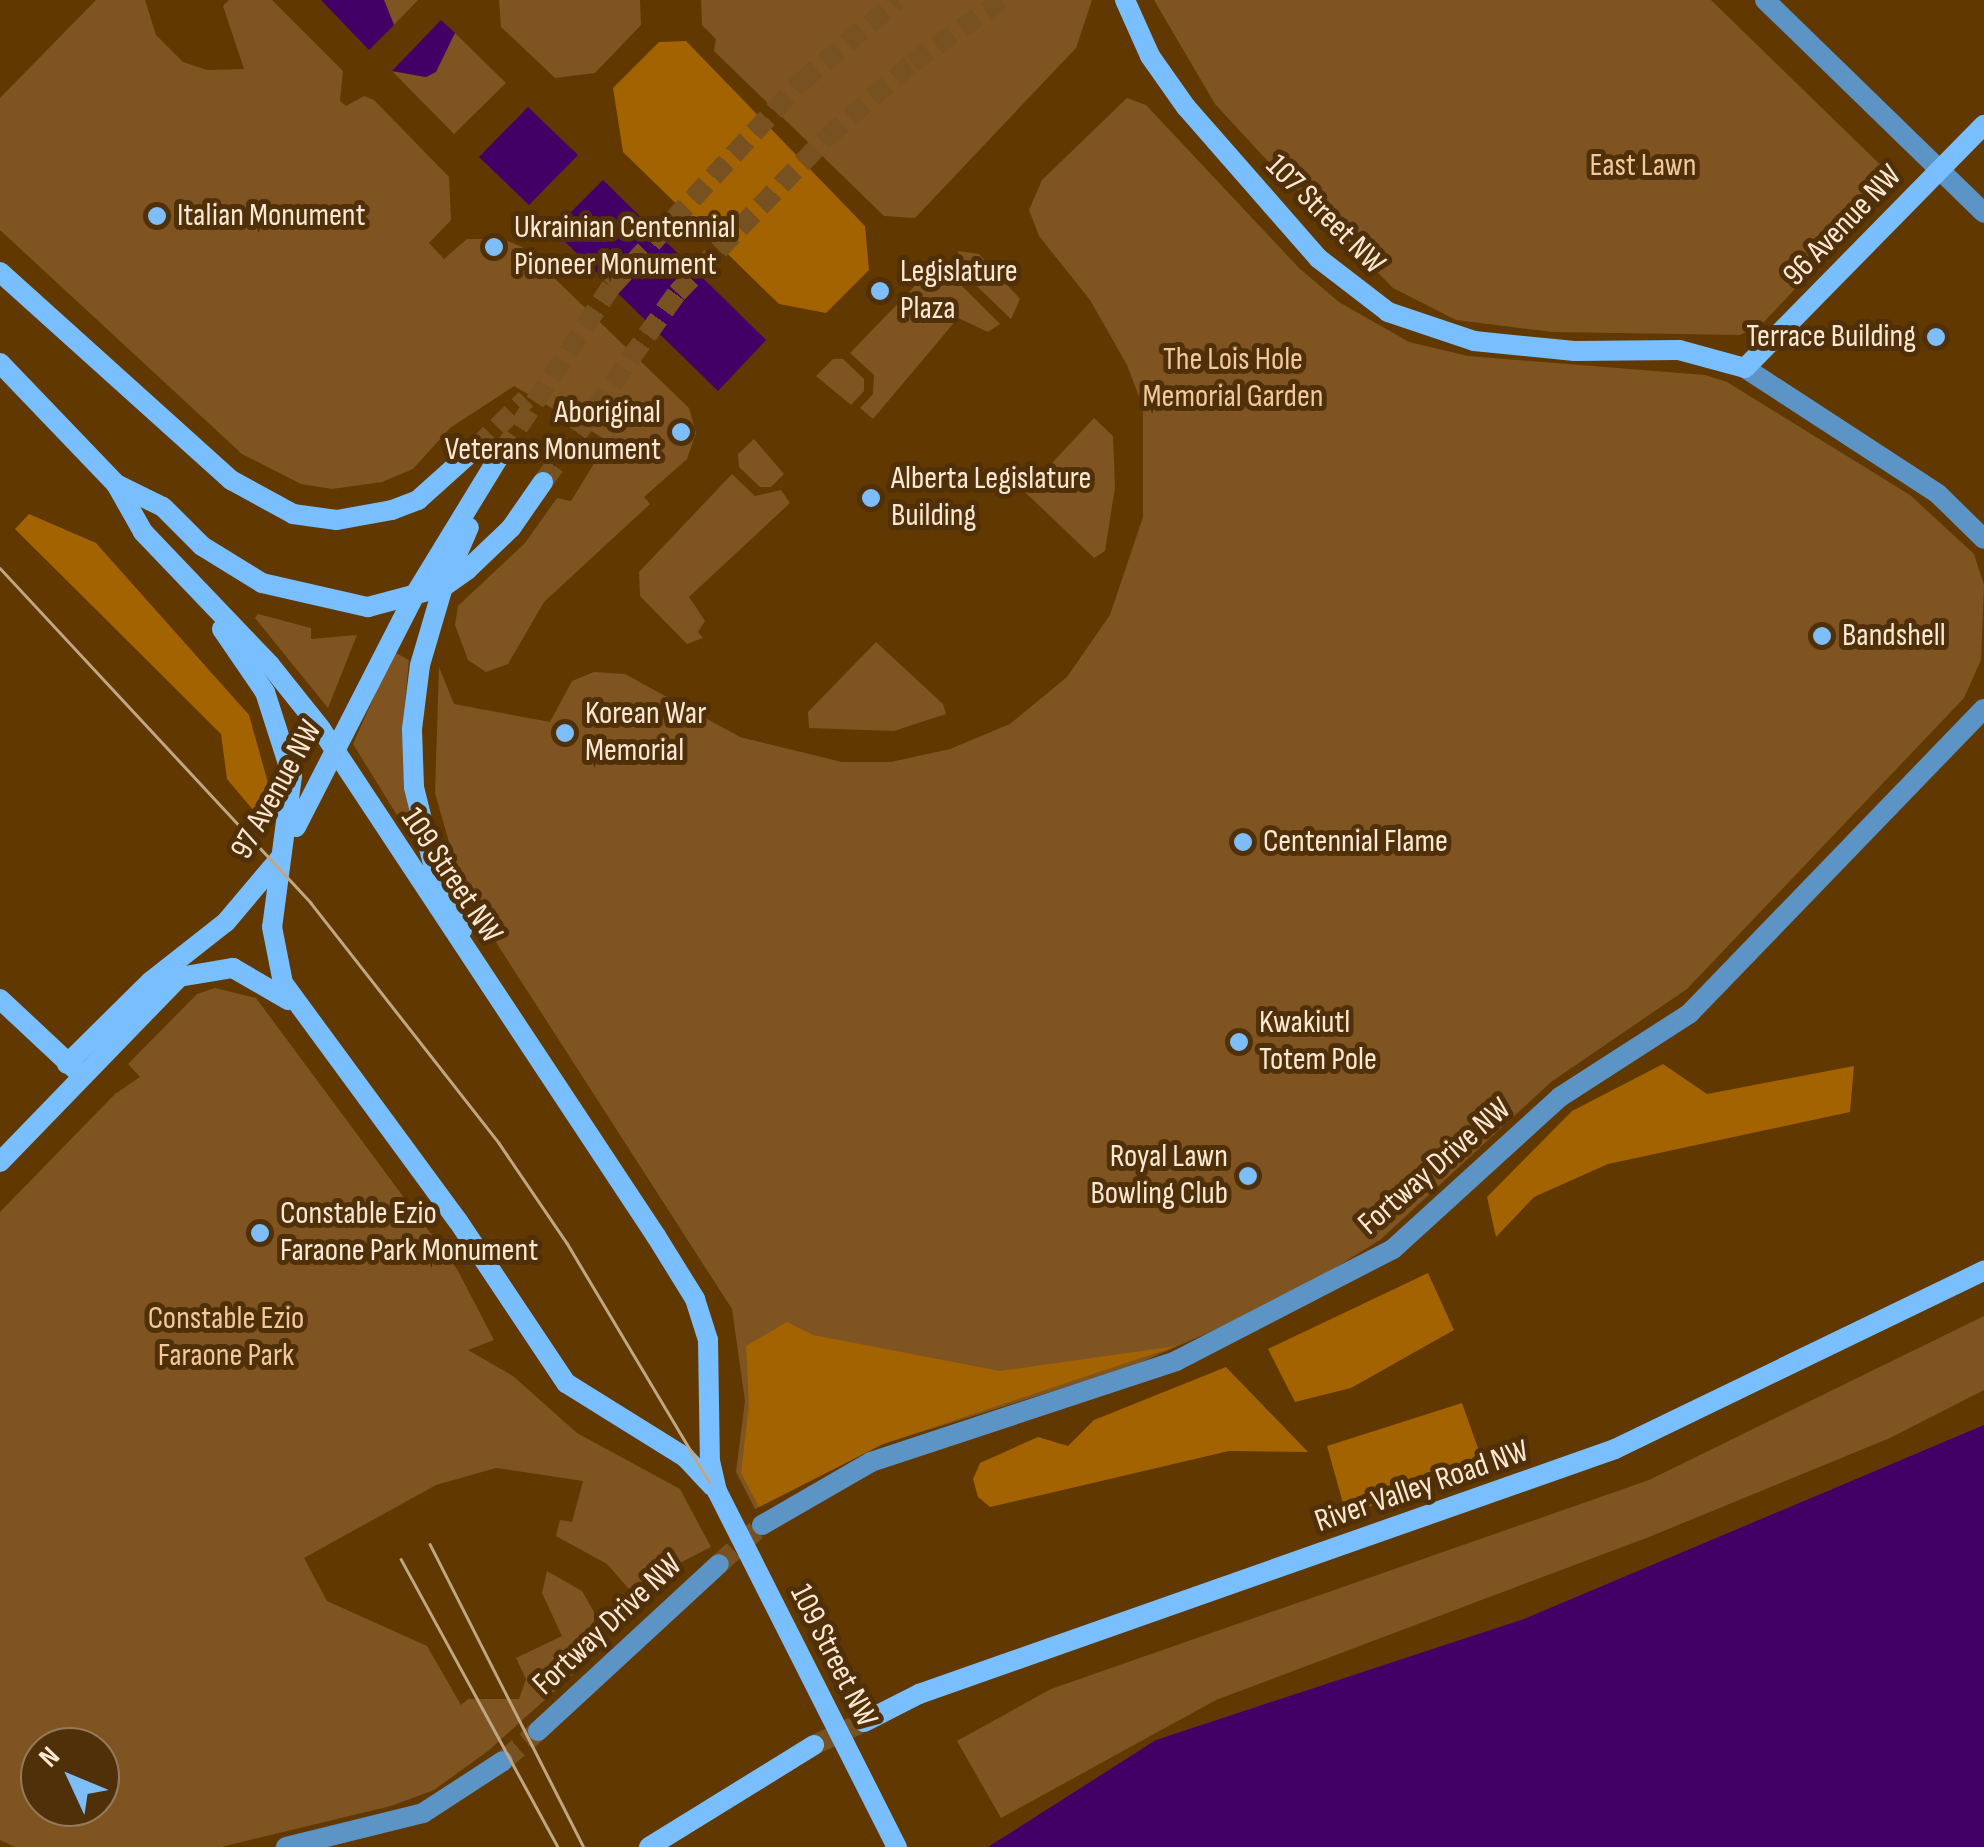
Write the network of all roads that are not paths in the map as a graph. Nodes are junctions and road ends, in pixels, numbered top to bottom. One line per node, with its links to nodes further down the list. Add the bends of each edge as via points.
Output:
1 (1125, 0): 8 (main road, 107 Street NW, via 1161,72 1258,194 1339,278 1388,312 1474,341 1575,351 1679,350)
2 (1765, 0): 4 (street)
3 (1984, 125): 4 (main road, 96 Avenue NW)
4 (1940, 169): 5 (street); 8 (main road, 96 Avenue NW)
5 (1984, 213)
6 (0, 272): 9 (main road, via 230,480 293,514 337,520 392,510 418,500)
7 (0, 363): 11 (main road, 109 Street NW)
8 (1745, 368): 12 (street, via 1938,494)
9 (476, 448)
10 (543, 482): 14 (main road, via 495,545)
11 (116, 484): 13 (main road, 109 Street NW, via 143,532); 15 (main road, via 162,507 202,546 262,583 346,606)
12 (1984, 540)
13 (193, 586): 17 (main road, 109 Street NW, via 270,665); 18 (main road, via 276,716 294,796)
14 (442, 587): 15 (main road); 15 (main road, 97 Avenue NW, via 502,452); 19 (main road, via 420,665 414,786 433,864)
15 (414, 596): 17 (main road, 97 Avenue NW)
16 (1984, 708): 26 (street, Fortway Drive NW, via 1688,1014 1560,1097 1393,1249 1176,1361 871,1462)
17 (334, 749): 18 (main road, 97 Avenue NW); 19 (main road, 109 Street NW)
18 (282, 856): 21 (main road, 109 Street NW, via 273,943 276,966); 22 (main road, 97 Avenue NW, via 226,922 150,981)
19 (481, 975): 25 (main road, 109 Street NW, via 695,1299 711,1365 710,1461)
20 (0, 1000): 22 (main road)
21 (299, 1011): 22 (main road, 97 Avenue NW, via 254,975 219,966 197,970); 25 (main road, 109 Street NW, via 458,1221 553,1366 596,1408 686,1457)
22 (75, 1069): 23 (main road, 97 Avenue NW)
23 (0, 1162)
24 (1984, 1271): 28 (main road, River Valley Road NW, via 1615,1448 919,1694)
25 (717, 1492): 36 (main road, 109 Street NW, bridge)
26 (762, 1525)
27 (719, 1564): 29 (street, Fortway Drive NW)
28 (864, 1722)
29 (538, 1731)
30 (814, 1746): 32 (main road)
31 (503, 1761): 33 (street, via 423,1814)
32 (744, 1785): 34 (main road); 35 (main road)
33 (286, 1847)
34 (649, 1847)
35 (666, 1847)
36 (896, 1847)

